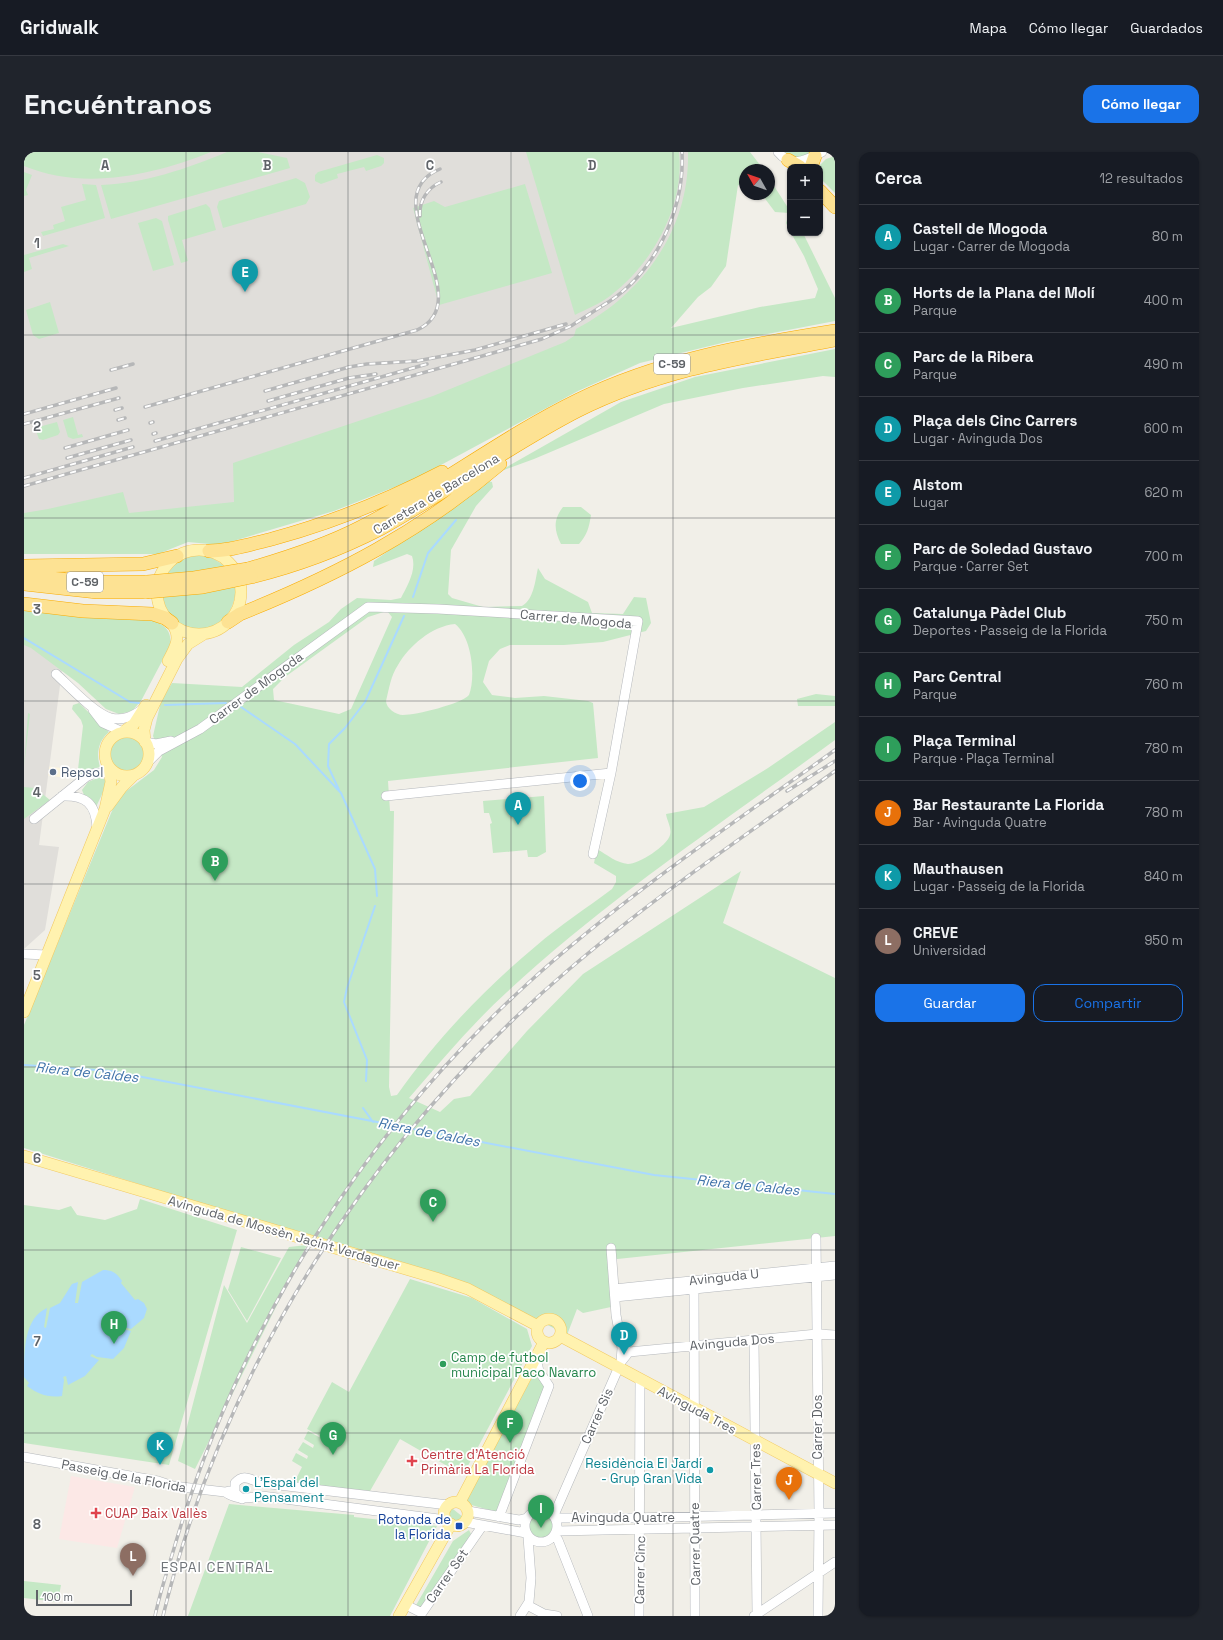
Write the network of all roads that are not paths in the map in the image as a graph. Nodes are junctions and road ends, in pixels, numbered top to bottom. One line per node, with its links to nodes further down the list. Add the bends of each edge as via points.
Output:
1 (778, 152): 3 (street)
2 (817, 156): 3 (street, via 800,162)
3 (788, 160): 4 (highway)
4 (795, 164)
5 (823, 188): 7 (highway)
6 (823, 194): 8 (highway)
7 (835, 200)
8 (835, 207)
9 (835, 331): 11 (highway, Carretera de Barcelona / C-59, via 733,349 665,366 599,390)
10 (835, 340): 11 (highway, Carretera de Barcelona / C-59, via 714,362 664,376 589,405)
11 (526, 434): 12 (highway, via 343,516 261,542 227,550); 17 (highway, Carretera de Barcelona / C-59, bridge, via 379,529 315,558 197,588); 19 (highway, via 452,502 384,547 322,580 240,614)
12 (209, 551): 13 (main road, via 192,550); 19 (main road, via 228,561 239,577 240,603)
13 (177, 556): 14 (highway, via 137,565); 20 (main road, via 161,574 157,589 162,610)
14 (24, 566)
15 (24, 575): 17 (highway, Carretera de Barcelona / C-59)
16 (24, 584): 17 (highway, Carretera de Barcelona / C-59, via 97,592)
17 (146, 587)
18 (24, 604): 20 (highway, via 83,611 153,614)
19 (228, 622): 21 (main road, via 217,630)
20 (172, 623): 21 (main road, via 189,632); 24 (main road, via 177,631 176,645)
21 (204, 634): 27 (main road, via 188,644 177,659 147,718)
22 (56, 674): 23 (street)
23 (88, 703): 24 (street, via 105,715 118,719 134,716); 25 (street, via 103,723)
24 (144, 709): 25 (main road, via 134,724)
25 (123, 732): 27 (main road, via 136,734); 29 (main road, via 106,745 105,760)
26 (178, 740): 27 (street, Carrer de Mogoda, via 156,744); 28 (street, Carrer de Mogoda, via 159,751); 30 (street, Carrer de Mogoda, via 200,729 368,607 638,621)
27 (145, 742): 28 (main road, via 149,754)
28 (146, 764): 31 (main road)
29 (109, 770): 31 (main road, via 121,776); 32 (street, via 90,774); 34 (main road, via 111,785)
30 (611, 774): 33 (street); 37 (street)
31 (134, 775): 34 (main road)
32 (62, 796): 35 (street); 36 (street, via 79,797 89,802 95,814)
33 (386, 796)
34 (105, 809): 36 (main road)
35 (34, 819)
36 (97, 831): 39 (main road)
37 (593, 854)
38 (24, 954): 39 (street)
39 (47, 955): 40 (main road)
40 (24, 1012)
41 (24, 1156): 49 (main road, Avinguda de Mossèn Jacint Verdaguer, via 436,1278 468,1289)
42 (816, 1238): 45 (street, Carrer Dos)
43 (611, 1248): 48 (street)
44 (835, 1266): 45 (street, Avinguda U)
45 (817, 1272): 46 (street, Avinguda U); 47 (street, Avinguda U); 50 (street, Carrer Dos)
46 (835, 1274)
47 (694, 1284): 48 (street, Avinguda U); 55 (street, Carrer Quatre)
48 (614, 1293): 56 (street)
49 (538, 1326): 52 (main road, via 543,1320 551,1319 558,1322); 54 (main road, via 538,1335)
50 (817, 1334): 51 (street, Avinguda Dos); 53 (street, Avinguda Dos); 63 (street, Carrer Dos)
51 (835, 1335)
52 (560, 1336): 54 (main road, via 553,1342); 58 (main road, Avinguda Tres)
53 (754, 1340): 55 (street, Avinguda Dos); 61 (street, Carrer Tres)
54 (544, 1342): 57 (main road)
55 (694, 1345): 56 (street, Avinguda Dos); 60 (street, Carrer Quatre)
56 (625, 1350): 58 (street, Carrer Sis)
57 (536, 1358): 68 (main road); 75 (street, via 539,1371 549,1386)
58 (620, 1365): 59 (main road, Avinguda Tres); 74 (street, Carrer Sis)
59 (640, 1379): 60 (main road, Avinguda Tres); 78 (street, Carrer Cinc)
60 (694, 1408): 61 (main road, Avinguda Tres); 76 (street, Carrer Quatre)
61 (756, 1441): 63 (main road, Avinguda Tres); 72 (street, Carrer Tres)
62 (24, 1458): 66 (street, Passeig de la Florida, via 158,1481 173,1486)
63 (817, 1474): 65 (main road, Avinguda Tres); 71 (street, Carrer Dos)
64 (256, 1482): 66 (street, via 243,1477 235,1483); 67 (street, via 258,1490); 69 (street)
65 (835, 1483)
66 (230, 1492): 67 (street, via 242,1499)
67 (253, 1498): 79 (street, via 268,1497)
68 (460, 1502): 69 (main road, via 455,1501); 73 (main road, via 464,1504)
69 (448, 1505): 79 (main road, via 444,1512)
70 (835, 1513): 71 (street, Avinguda Quatre)
71 (819, 1514): 72 (street, Avinguda Quatre); 81 (street, Carrer Dos)
72 (756, 1515): 76 (street, Avinguda Quatre); 83 (street, Carrer Tres)
73 (467, 1516): 75 (street); 79 (main road, via 457,1526); 80 (street)
74 (555, 1516): 77 (street, via 543,1510 536,1511); 78 (street, Avinguda Quatre); 86 (street)
75 (499, 1517): 77 (street, via 519,1520)
76 (694, 1517): 78 (street, Avinguda Quatre); 84 (street, Carrer Quatre)
77 (527, 1518): 87 (street, via 524,1526)
78 (640, 1518): 85 (street, Carrer Cinc)
79 (448, 1522): 90 (main road)
80 (483, 1524): 87 (street); 90 (street, Carrer Set, via 422,1613)
81 (819, 1525): 82 (street, Avinguda Quatre); 83 (street, Avinguda Quatre); 89 (street, Carrer Dos)
82 (835, 1525)
83 (757, 1526): 84 (street, Avinguda Quatre); 92 (street, Carrer Tres)
84 (695, 1528): 85 (street, Avinguda Quatre); 98 (street, Carrer Quatre)
85 (641, 1529): 86 (street, Avinguda Quatre); 97 (street, Carrer Cinc)
86 (556, 1533): 87 (street, via 541,1543); 96 (street)
87 (527, 1535): 91 (street, via 531,1578)
88 (835, 1562): 89 (street)
89 (817, 1575): 92 (street); 99 (street, Carrer Dos)
90 (406, 1605): 93 (main road)
91 (527, 1605): 94 (street); 95 (street, via 544,1614)
92 (755, 1615)
93 (399, 1616)
94 (520, 1616)
95 (557, 1616)
96 (588, 1616)
97 (640, 1616)
98 (695, 1616)
99 (818, 1616)

